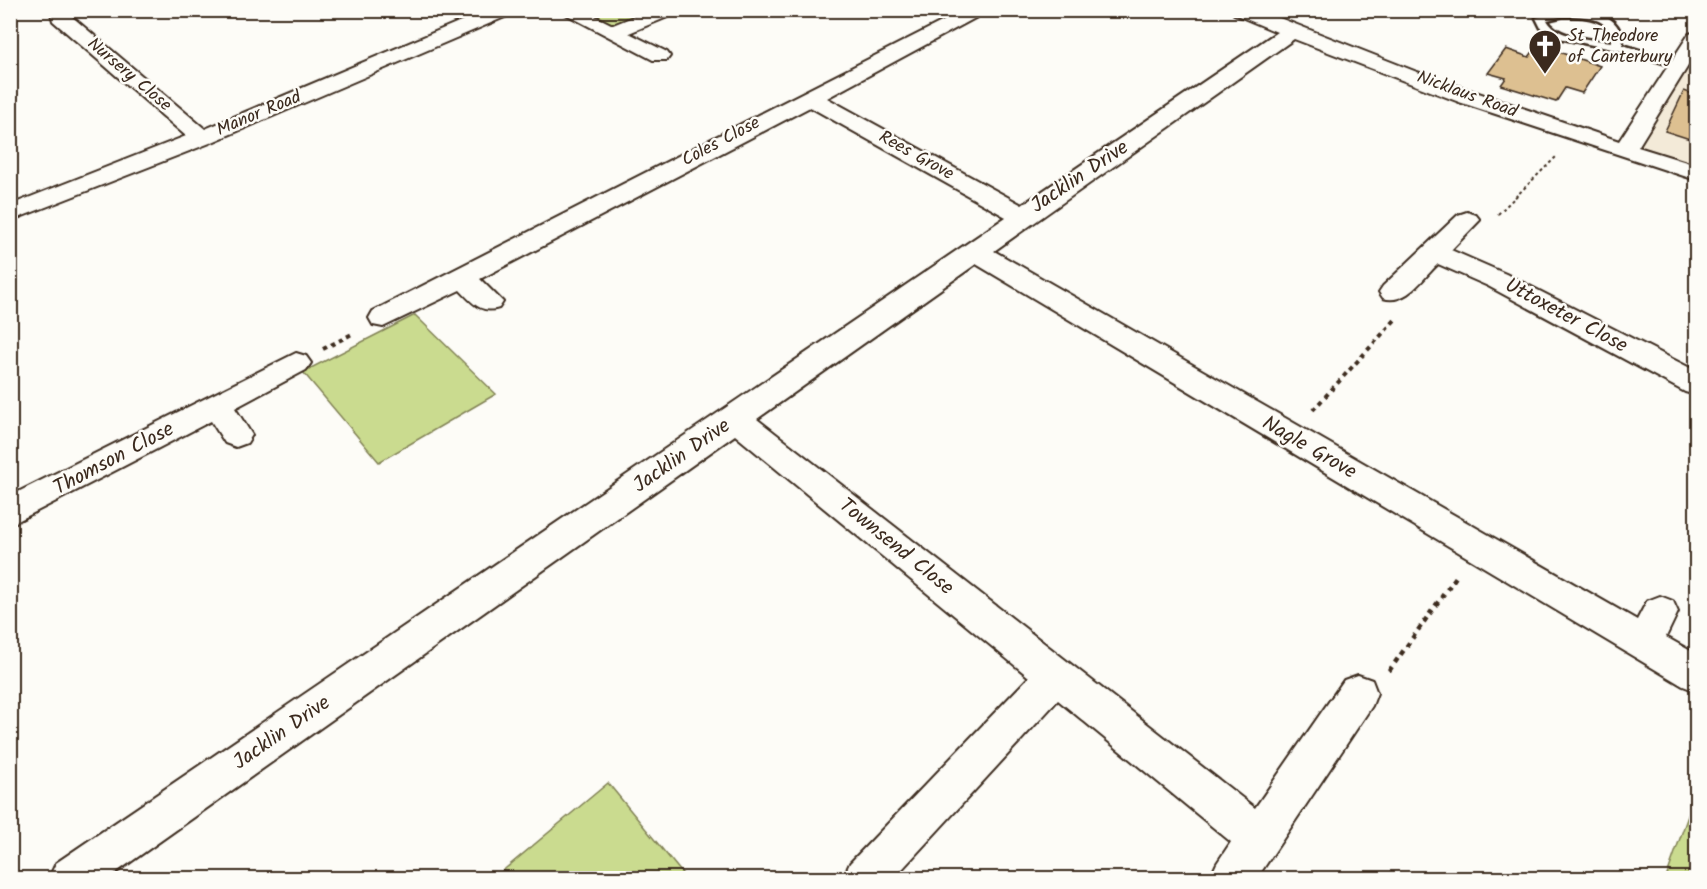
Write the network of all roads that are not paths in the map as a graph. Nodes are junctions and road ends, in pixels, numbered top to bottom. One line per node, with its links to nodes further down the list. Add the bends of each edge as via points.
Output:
1 (60, 10): 14 (street, Nursery Close, via 60,17)
2 (505, 10): 14 (street, Manor Road)
3 (567, 10): 8 (street)
4 (668, 10): 8 (street)
5 (981, 10): 13 (street, Coles Close)
6 (1241, 10): 7 (street, Nicklaus Road)
7 (1291, 32): 15 (street, Nicklaus Road); 18 (street, Jacklin Drive)
8 (612, 33): 11 (street)
9 (1696, 38): 12 (street)
10 (1618, 46): 10 (lane, via 1617,30 1601,18 1572,13 1541,18 1546,27 1570,39); 12 (lane)
11 (660, 56)
12 (1686, 60): 15 (street)
13 (809, 97): 18 (street, Rees Grove); 22 (street, Coles Close)
14 (202, 138): 17 (street, Manor Road)
15 (1626, 150): 16 (street, Nicklaus Road)
16 (1696, 173)
17 (10, 214)
18 (1023, 216): 20 (street, Jacklin Drive)
19 (1467, 220): 21 (street)
20 (974, 251): 29 (street, Jacklin Drive); 33 (street, Nagle Grove)
21 (1434, 252): 23 (street); 27 (street, Uttoxeter Close, via 1497,280)
22 (462, 277): 24 (street); 25 (street, Coles Close)
23 (1393, 292)
24 (489, 302)
25 (383, 318)
26 (296, 363): 28 (street, Thomson Close)
27 (1696, 384)
28 (217, 405): 30 (street); 31 (street, Thomson Close)
29 (736, 419): 35 (street, Townsend Close); 38 (street, Jacklin Drive)
30 (236, 435)
31 (10, 512)
32 (1660, 612): 33 (street)
33 (1644, 644): 34 (street, Nagle Grove)
34 (1696, 674)
35 (1056, 675): 37 (street, Townsend Close); 39 (street)
36 (1358, 693): 37 (street)
37 (1259, 838): 40 (street)
38 (71, 879)
39 (865, 879)
40 (1232, 879)

